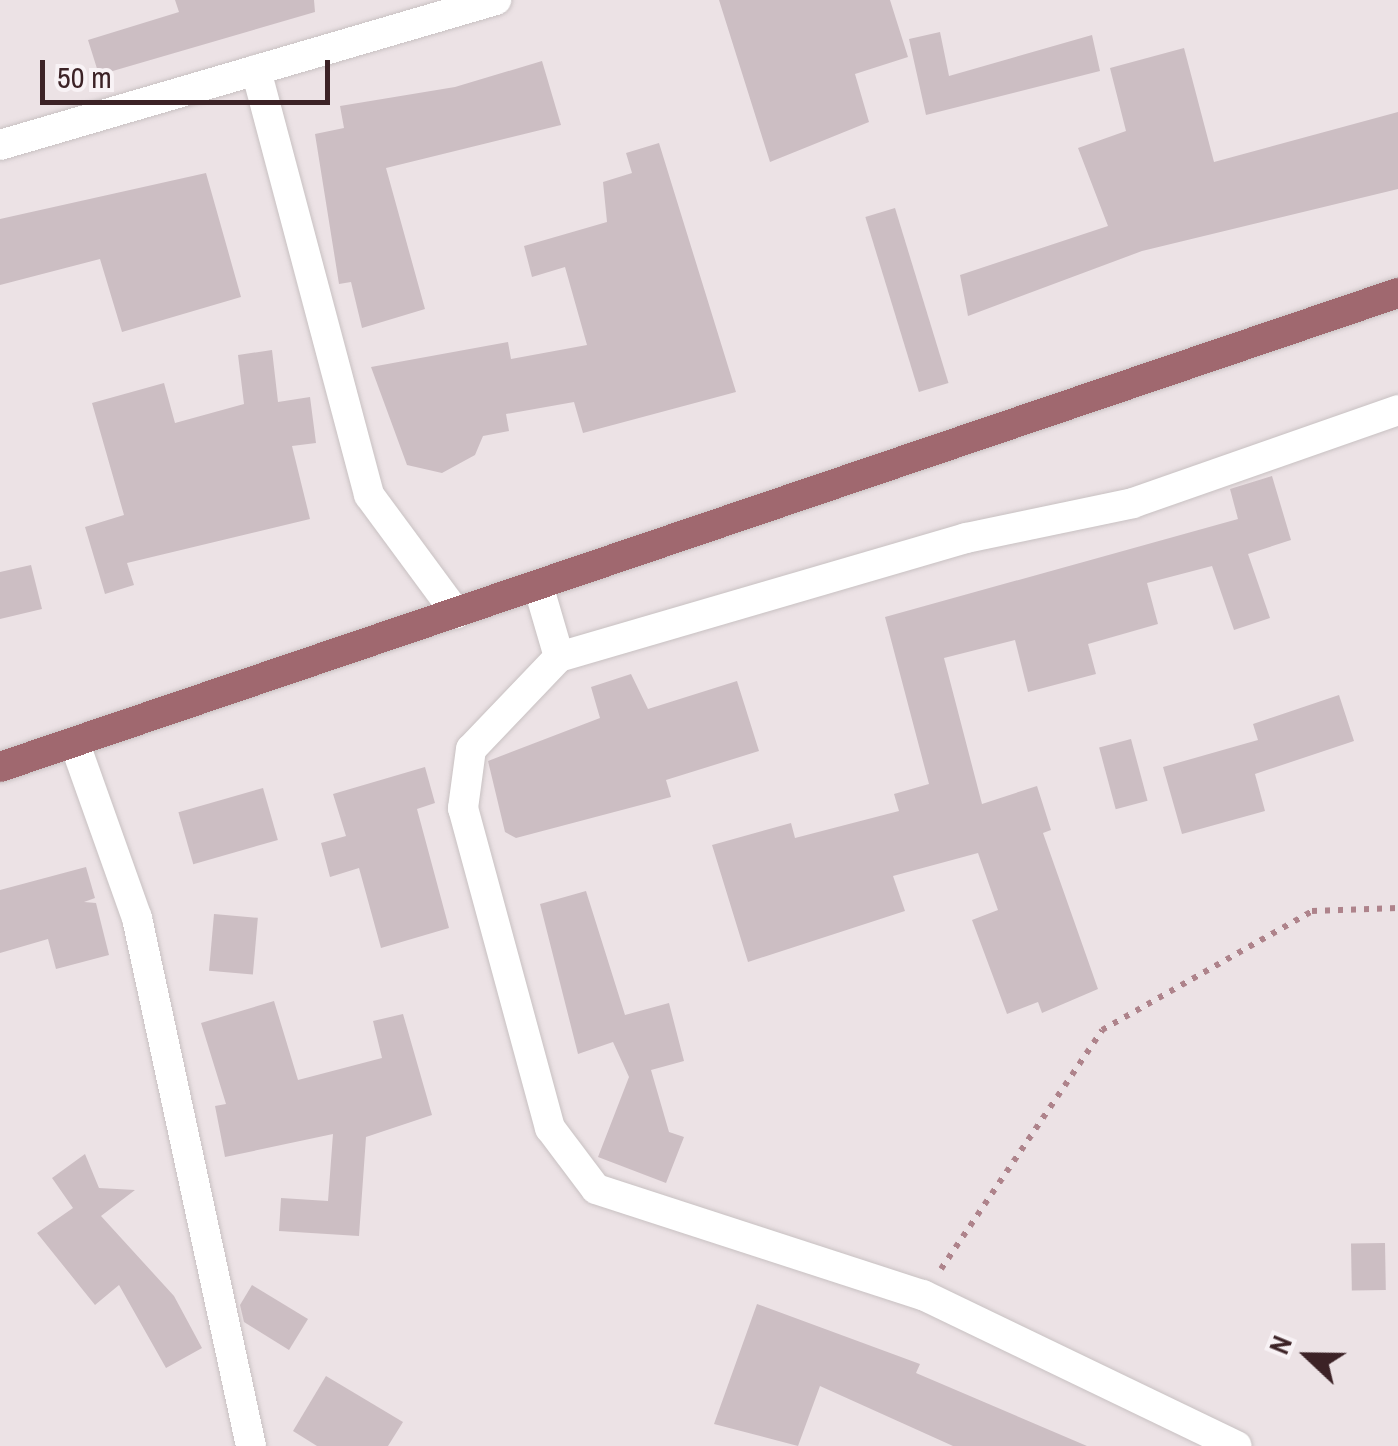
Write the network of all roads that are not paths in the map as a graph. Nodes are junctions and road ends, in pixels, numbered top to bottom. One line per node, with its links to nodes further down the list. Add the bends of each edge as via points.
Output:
1 (496, 0): 2 (street)
2 (424, 10): 3 (street)
3 (256, 70): 4 (street); 8 (street, via 369,495)
4 (0, 145)
5 (1398, 293): 7 (main road)
6 (1398, 410): 9 (street, via 1133,503 966,538)
7 (538, 585): 8 (main road); 9 (street)
8 (456, 613): 10 (main road)
9 (559, 657): 13 (street, via 471,749 463,808 550,1128 596,1189 923,1295)
10 (76, 747): 11 (main road); 12 (street, via 137,918)
11 (0, 767)
12 (251, 1446)
13 (1237, 1446)

